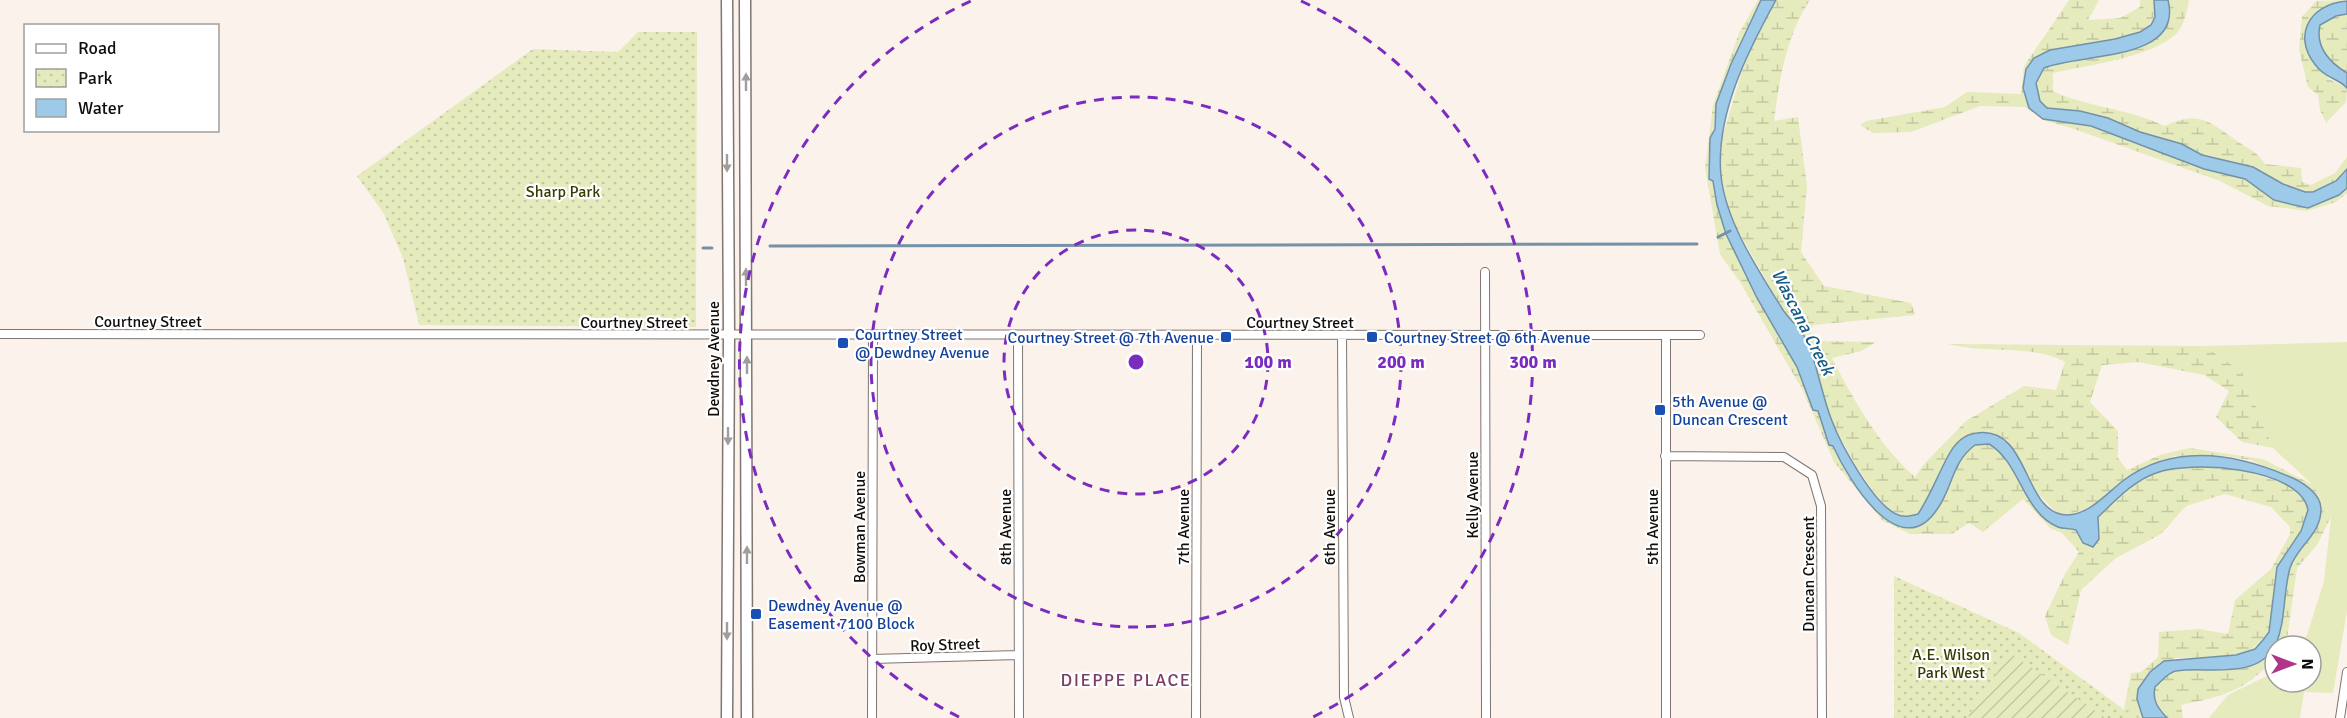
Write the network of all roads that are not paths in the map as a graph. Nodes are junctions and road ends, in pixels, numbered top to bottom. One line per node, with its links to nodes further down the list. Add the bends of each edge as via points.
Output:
1 (727, 0): 9 (main road, Dewdney Avenue, one-way to 9)
2 (745, 0): 5 (main road, Dewdney Avenue, one-way to 2)
3 (1485, 272): 13 (street, Kelly Avenue)
4 (0, 334): 9 (street, Courtney Street)
5 (747, 335): 9 (street, Courtney Street); 10 (street, Courtney Street); 19 (main road, Dewdney Avenue, one-way to 5)
6 (1342, 335): 12 (street, Courtney Street); 13 (street, Courtney Street); 23 (street, 6th Avenue, via 1344,697)
7 (1666, 335): 8 (street, Courtney Street); 13 (street, Courtney Street); 14 (street, 5th Avenue)
8 (1700, 335)
9 (729, 336): 18 (main road, Dewdney Avenue, one-way to 18)
10 (873, 336): 11 (street, Courtney Street); 16 (street, Bowman Avenue)
11 (1018, 336): 12 (street, Courtney Street); 15 (street, 8th Avenue)
12 (1197, 336): 22 (street, 7th Avenue)
13 (1484, 336): 24 (street, Kelly Avenue)
14 (1665, 456): 25 (street, 5th Avenue); 26 (street, Duncan Crescent, via 1784,457 1812,475 1821,507)
15 (1019, 655): 16 (street, Roy Street); 21 (street, 8th Avenue)
16 (872, 659): 20 (street, Bowman Avenue)
17 (2347, 672): 27 (street)
18 (727, 718)
19 (747, 718)
20 (872, 718)
21 (1019, 718)
22 (1196, 718)
23 (1348, 718)
24 (1486, 718)
25 (1666, 718)
26 (1822, 718)
27 (2340, 718)

